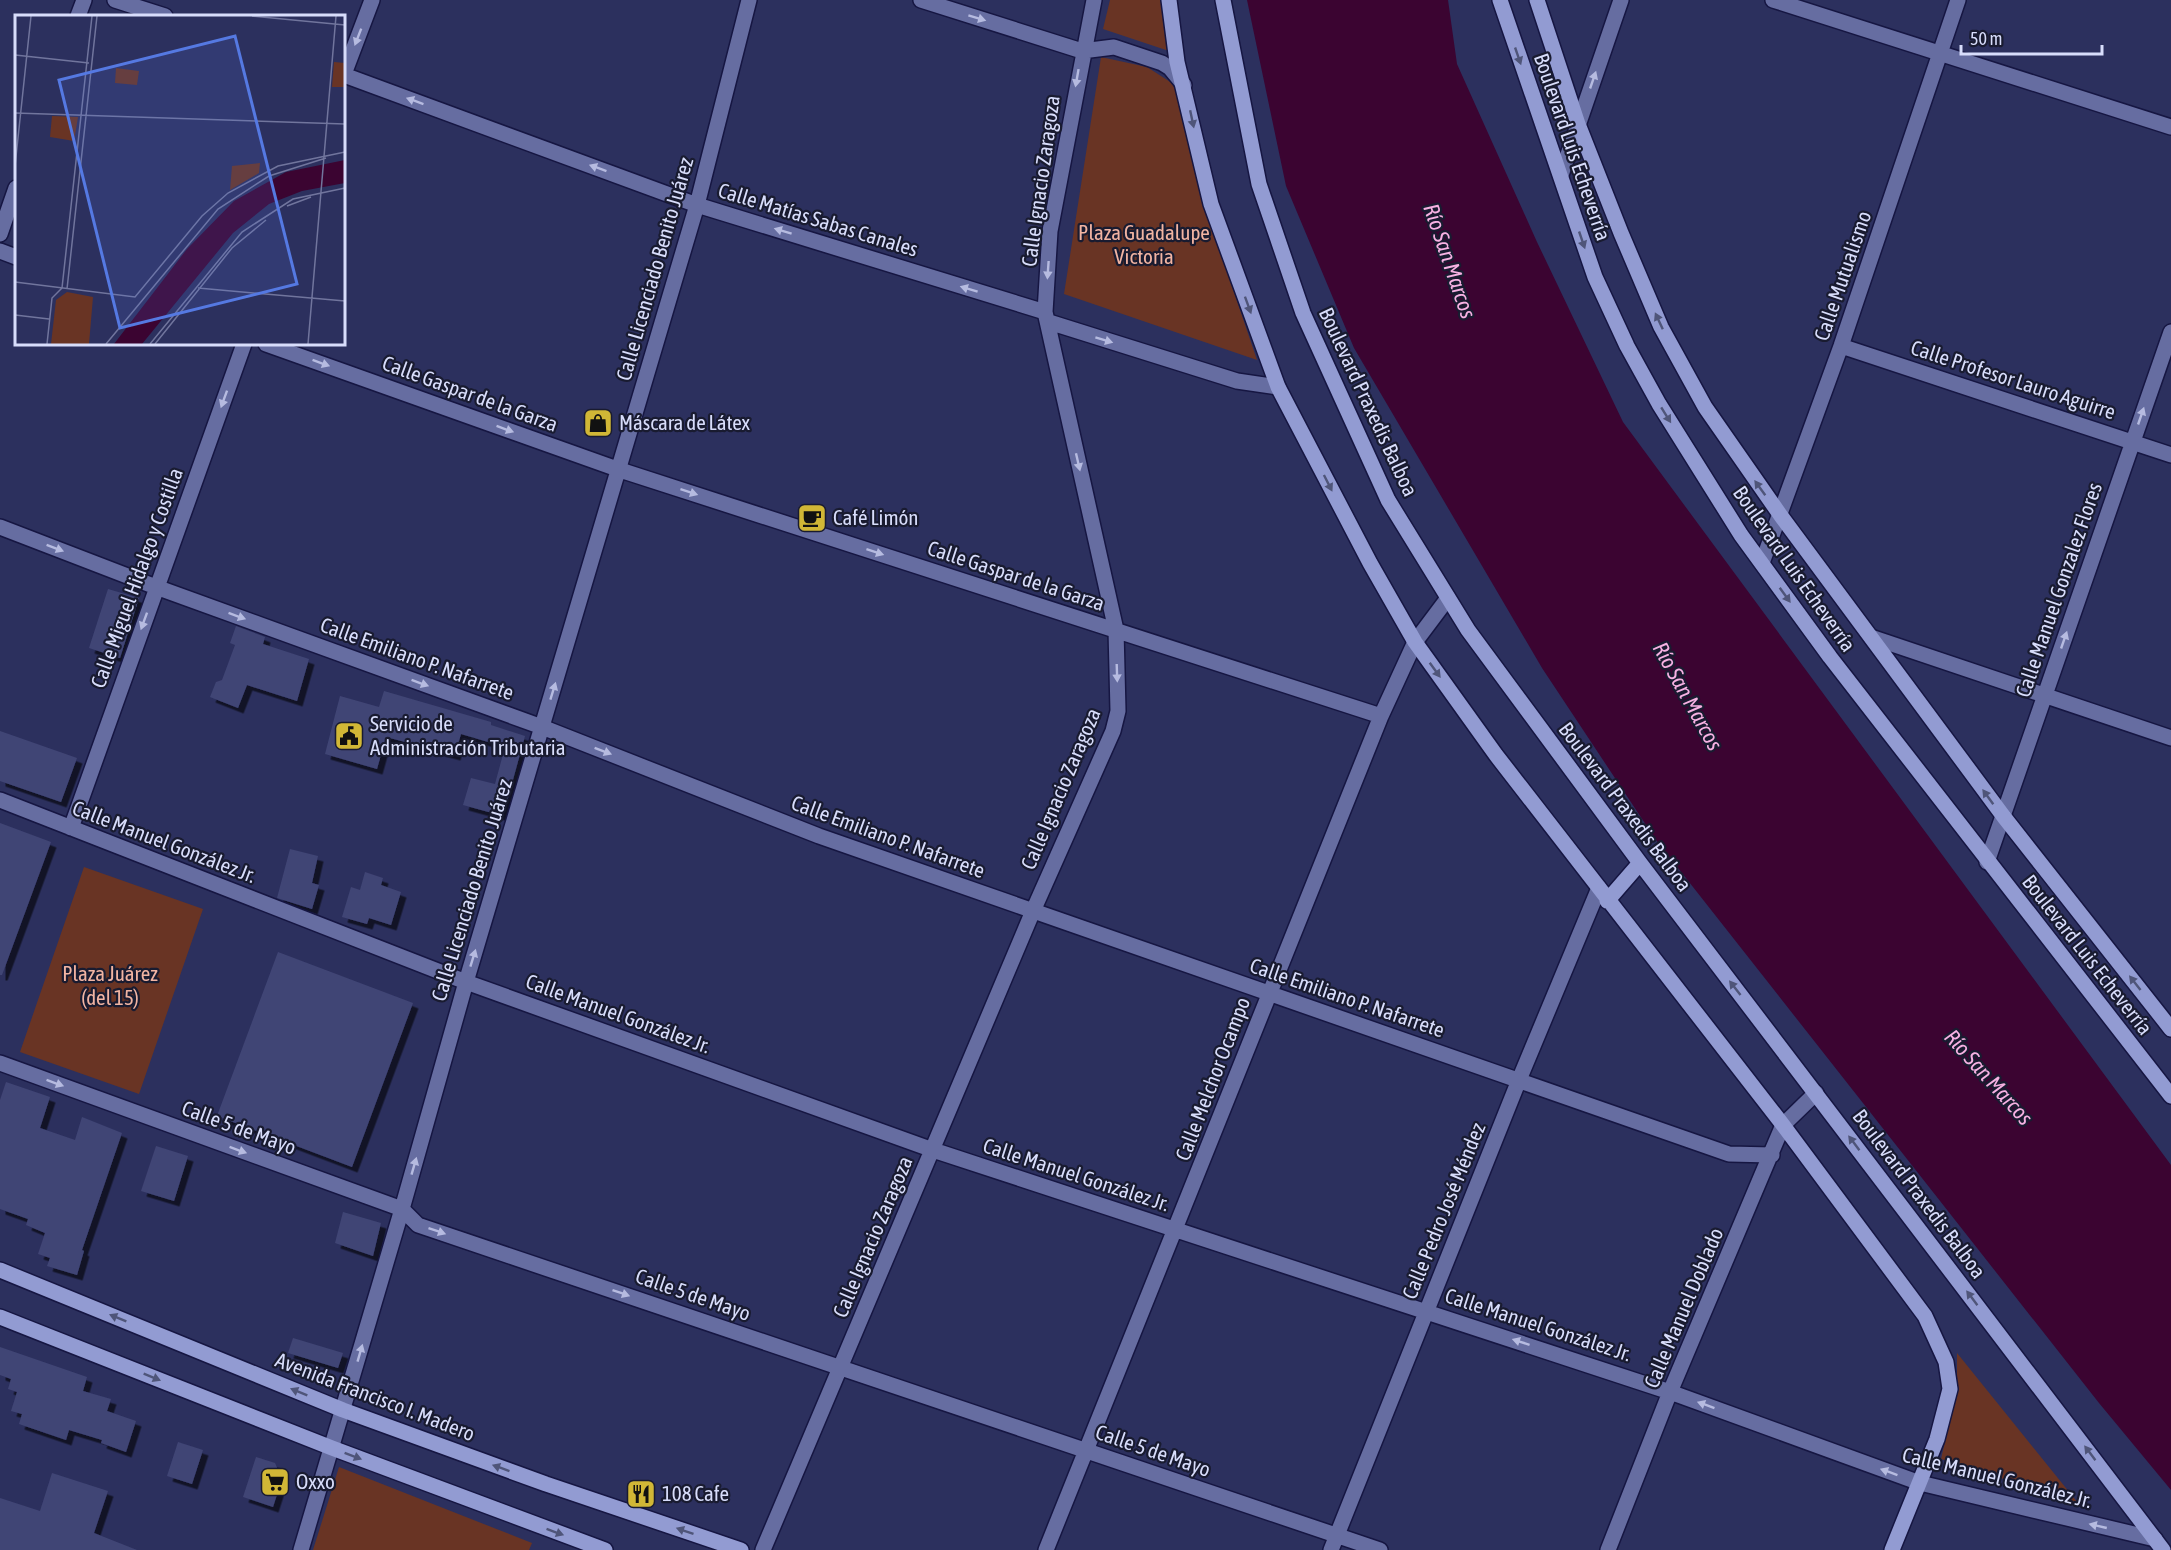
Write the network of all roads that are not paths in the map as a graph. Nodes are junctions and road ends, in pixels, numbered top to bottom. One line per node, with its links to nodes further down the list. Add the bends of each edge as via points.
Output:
1 (84, 0): 14 (street)
2 (115, 0): 15 (street)
3 (372, 0): 18 (street, one-way to 18)
4 (749, 0): 25 (street, Calle Licenciado Benito Juárez)
5 (921, 0): 16 (street, one-way to 16)
6 (1094, 0): 16 (street, Calle Ignacio Zaragoza)
7 (1169, 0): 20 (main road, via 1177,62)
8 (1223, 0): 42 (main road, Boulevard Praxedis Balboa, via 1259,184 1303,314 1388,501)
9 (1500, 0): 23 (main road, Boulevard Luis Echeverría, one-way to 23)
10 (1537, 0): 21 (main road, Boulevard Luis Echeverría)
11 (1621, 0): 21 (street, one-way to 11)
12 (1773, 0): 17 (street)
13 (1958, 0): 17 (street, Calle Mutualismo)
14 (78, 15)
15 (162, 15)
16 (1082, 51): 20 (street, via 1114,47 1162,63); 29 (street, Calle Ignacio Zaragoza, one-way to 29, via 1050,231)
17 (1940, 53): 22 (street); 33 (street, Calle Mutualismo)
18 (345, 72)
19 (345, 75): 25 (street, Calle Matías Sabas Canales, one-way to 19)
20 (1185, 86): 34 (main road, one-way to 34, via 1211,204)
21 (1578, 124): 23 (street); 38 (main road, Boulevard Luis Echeverría, one-way to 21, via 1705,407 1661,327)
22 (2171, 127)
23 (1561, 175): 40 (main road, Boulevard Luis Echeverría, one-way to 40, via 1595,277 1627,346 1665,414)
24 (15, 191): 26 (street)
25 (697, 205): 29 (street, Calle Matías Sabas Canales, one-way to 25); 37 (street, Calle Licenciado Benito Juárez)
26 (0, 234)
27 (0, 251): 28 (street)
28 (15, 257)
29 (1047, 317): 34 (street, Calle Matías Sabas Canales, one-way to 34, via 1237,381); 43 (street, Calle Ignacio Zaragoza, one-way to 43)
30 (2171, 332): 35 (street, Calle Manuel Gonzalez Flores, one-way to 30)
31 (244, 345): 41 (street, Calle Miguel Hidalgo y Costilla, one-way to 41)
32 (269, 345): 37 (street, Calle Gaspar de la Garza, one-way to 37)
33 (1841, 346): 35 (street, Calle Profesor Lauro Aguirre); 38 (street, Calle Mutualismo)
34 (1278, 387): 45 (main road, one-way to 45)
35 (2132, 442): 36 (street, Calle Profesor Lauro Aguirre); 46 (street, Calle Manuel Gonzalez Flores, one-way to 35)
36 (2171, 455)
37 (620, 470): 43 (street, Calle Gaspar de la Garza, one-way to 43); 48 (street, Calle Licenciado Benito Juárez, one-way to 37)
38 (1781, 516): 40 (street, Calle Mutualismo); 44 (main road, Boulevard Luis Echeverría)
39 (0, 527): 41 (street, Calle Emiliano P. Nafarrete, one-way to 41)
40 (1762, 563): 53 (main road, Boulevard Luis Echeverría, one-way to 53)
41 (156, 587): 48 (street, Calle Emiliano P. Nafarrete, one-way to 48); 52 (street, Calle Miguel Hidalgo y Costilla, one-way to 52)
42 (1448, 598): 45 (street, Calle Melchor Ocampo); 54 (main road, Boulevard Praxedis Balboa)
43 (1116, 630): 47 (street, Calle Gaspar de la Garza); 56 (street, Calle Ignacio Zaragoza, one-way to 56, via 1118,711 1113,731)
44 (1871, 637): 46 (street); 51 (main road, Boulevard Luis Echeverría, one-way to 44)
45 (1415, 642): 47 (street, Calle Melchor Ocampo); 55 (main road, one-way to 55)
46 (2045, 695): 49 (street); 51 (street, Calle Manuel Gonzalez Flores)
47 (1381, 716): 58 (street, Calle Melchor Ocampo)
48 (542, 727): 56 (street, Calle Emiliano P. Nafarrete, one-way to 56, via 819,836); 57 (street, Calle Licenciado Benito Juárez, one-way to 48)
49 (2171, 738)
50 (0, 800): 52 (street, Calle Manuel González Jr.)
51 (2004, 817): 53 (street, Calle Manuel Gonzalez Flores); 59 (main road, Boulevard Luis Echeverría, one-way to 51)
52 (71, 828): 57 (street, Calle Manuel González Jr.)
53 (1987, 862): 63 (main road, Boulevard Luis Echeverría)
54 (1640, 863): 55 (main road); 62 (main road, Boulevard Praxedis Balboa, one-way to 54)
55 (1603, 894): 61 (street, Calle Pedro José Méndez); 64 (main road)
56 (1033, 911): 58 (street, Calle Emiliano P. Nafarrete); 65 (street, Calle Ignacio Zaragoza)
57 (466, 982): 65 (street, Calle Manuel González Jr.); 67 (street, Calle Licenciado Benito Juárez, one-way to 57)
58 (1269, 993): 61 (street, Calle Emiliano P. Nafarrete); 68 (street, Calle Melchor Ocampo)
59 (2171, 1029)
60 (0, 1063): 67 (street, Calle 5 de Mayo, one-way to 67)
61 (1519, 1080): 66 (street, Calle Emiliano P. Nafarrete, via 1729,1154); 70 (street, Calle Pedro José Méndez)
62 (1816, 1093): 64 (street, Calle Manuel Doblado); 79 (main road, Boulevard Praxedis Balboa, one-way to 62)
63 (2171, 1096)
64 (1783, 1125): 66 (street, Calle Manuel Doblado); 77 (main road, via 1925,1316 1946,1362 1950,1389)
65 (933, 1150): 68 (street, Calle Manuel González Jr.); 72 (street, Calle Ignacio Zaragoza)
66 (1772, 1155): 73 (street, Calle Manuel Doblado)
67 (402, 1209): 72 (street, Calle 5 de Mayo, one-way to 72, via 418,1225); 74 (street, Calle Licenciado Benito Juárez, one-way to 67)
68 (1175, 1230): 70 (street, Calle Manuel González Jr.); 76 (street, Calle Melchor Ocampo)
69 (0, 1270): 74 (main road, Avenida Francisco I. Madero, one-way to 69)
70 (1427, 1310): 73 (street, Calle Manuel González Jr., one-way to 70); 78 (street, Calle Pedro José Méndez)
71 (0, 1317): 75 (main road, one-way to 75)
72 (840, 1368): 76 (street, Calle 5 de Mayo); 83 (street, Calle Ignacio Zaragoza)
73 (1670, 1392): 77 (street, Calle Manuel González Jr., one-way to 73); 86 (street, Calle Manuel Doblado)
74 (343, 1410): 75 (street, Calle Licenciado Benito Juárez); 82 (main road, Avenida Francisco I. Madero, one-way to 74)
75 (332, 1448): 80 (street, Calle Licenciado Benito Juárez); 81 (main road, one-way to 81)
76 (1087, 1451): 78 (street, Calle 5 de Mayo); 84 (street, Calle Melchor Ocampo)
77 (1920, 1484): 79 (street, Calle Manuel González Jr., one-way to 77); 87 (main road)
78 (1334, 1543): 85 (street, Calle 5 de Mayo)
79 (2159, 1544)
80 (301, 1550)
81 (605, 1550)
82 (741, 1550)
83 (763, 1550)
84 (1046, 1550)
85 (1380, 1550)
86 (1608, 1550)
87 (1892, 1550)

